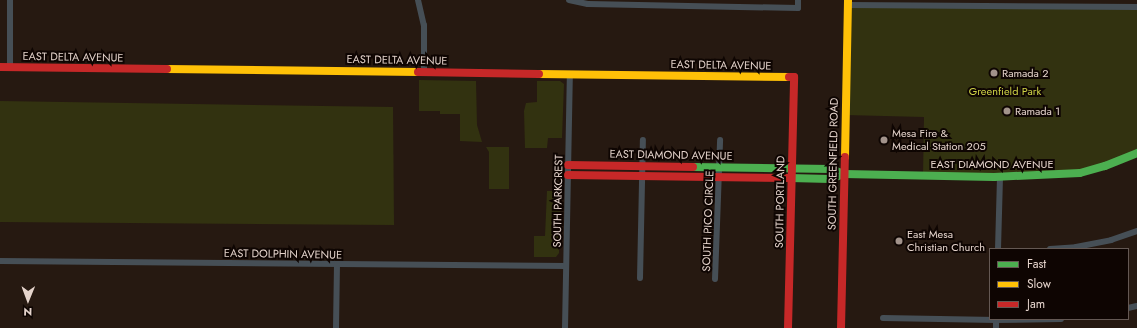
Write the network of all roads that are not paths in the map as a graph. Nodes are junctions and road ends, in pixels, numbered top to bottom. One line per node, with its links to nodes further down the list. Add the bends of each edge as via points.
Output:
1 (10, 0): 8 (street)
2 (418, 0): 9 (street, via 424,25)
3 (569, 0): 4 (street, via 588,4 798,8)
4 (798, 0)
5 (848, 2): 6 (street); 19 (street, SOUTH GREENFIELD ROAD)
6 (1137, 7)
7 (0, 67): 8 (street, EAST DELTA AVENUE)
8 (10, 67): 9 (street, EAST DELTA AVENUE)
9 (424, 72): 10 (street, EAST DELTA AVENUE)
10 (570, 74): 11 (street, EAST DELTA AVENUE); 15 (street, SOUTH PARKCREST)
11 (794, 77): 18 (street, SOUTH PORTLAND)
12 (643, 140): 16 (street)
13 (720, 140): 17 (street, SOUTH PICO CIRCLE)
14 (1137, 154): 23 (street, EAST DIAMOND AVENUE, via 1080,173)
15 (568, 165): 16 (street, EAST DIAMOND AVENUE); 20 (street, SOUTH PARKCREST)
16 (643, 166): 17 (street, EAST DIAMOND AVENUE); 21 (street)
17 (720, 167): 18 (street, EAST DIAMOND AVENUE); 22 (street, SOUTH PICO CIRCLE)
18 (792, 168): 19 (street, EAST DIAMOND AVENUE, via 831,169); 24 (street, SOUTH PORTLAND)
19 (844, 174): 23 (street, EAST DIAMOND AVENUE); 24 (street, EAST DIAMOND AVENUE, via 830,179); 39 (street, SOUTH GREENFIELD ROAD)
20 (568, 175): 21 (street, EAST DIAMOND AVENUE); 30 (street, SOUTH PARKCREST)
21 (642, 176): 22 (street, EAST DIAMOND AVENUE); 31 (street)
22 (719, 177): 24 (street, EAST DIAMOND AVENUE); 32 (street, SOUTH PICO CIRCLE)
23 (1000, 177): 26 (street)
24 (792, 178): 38 (street, SOUTH PORTLAND)
25 (1137, 231): 27 (street, via 1104,241)
26 (998, 248)
27 (1063, 248)
28 (0, 261): 29 (street, EAST DOLPHIN AVENUE)
29 (337, 264): 30 (street, EAST DOLPHIN AVENUE); 36 (street)
30 (566, 266): 37 (street, SOUTH PARKCREST)
31 (640, 278)
32 (715, 280)
33 (883, 318): 34 (street)
34 (989, 320)
35 (996, 320): 40 (street)
36 (336, 328)
37 (565, 328)
38 (788, 328)
39 (841, 328)
40 (996, 328)

